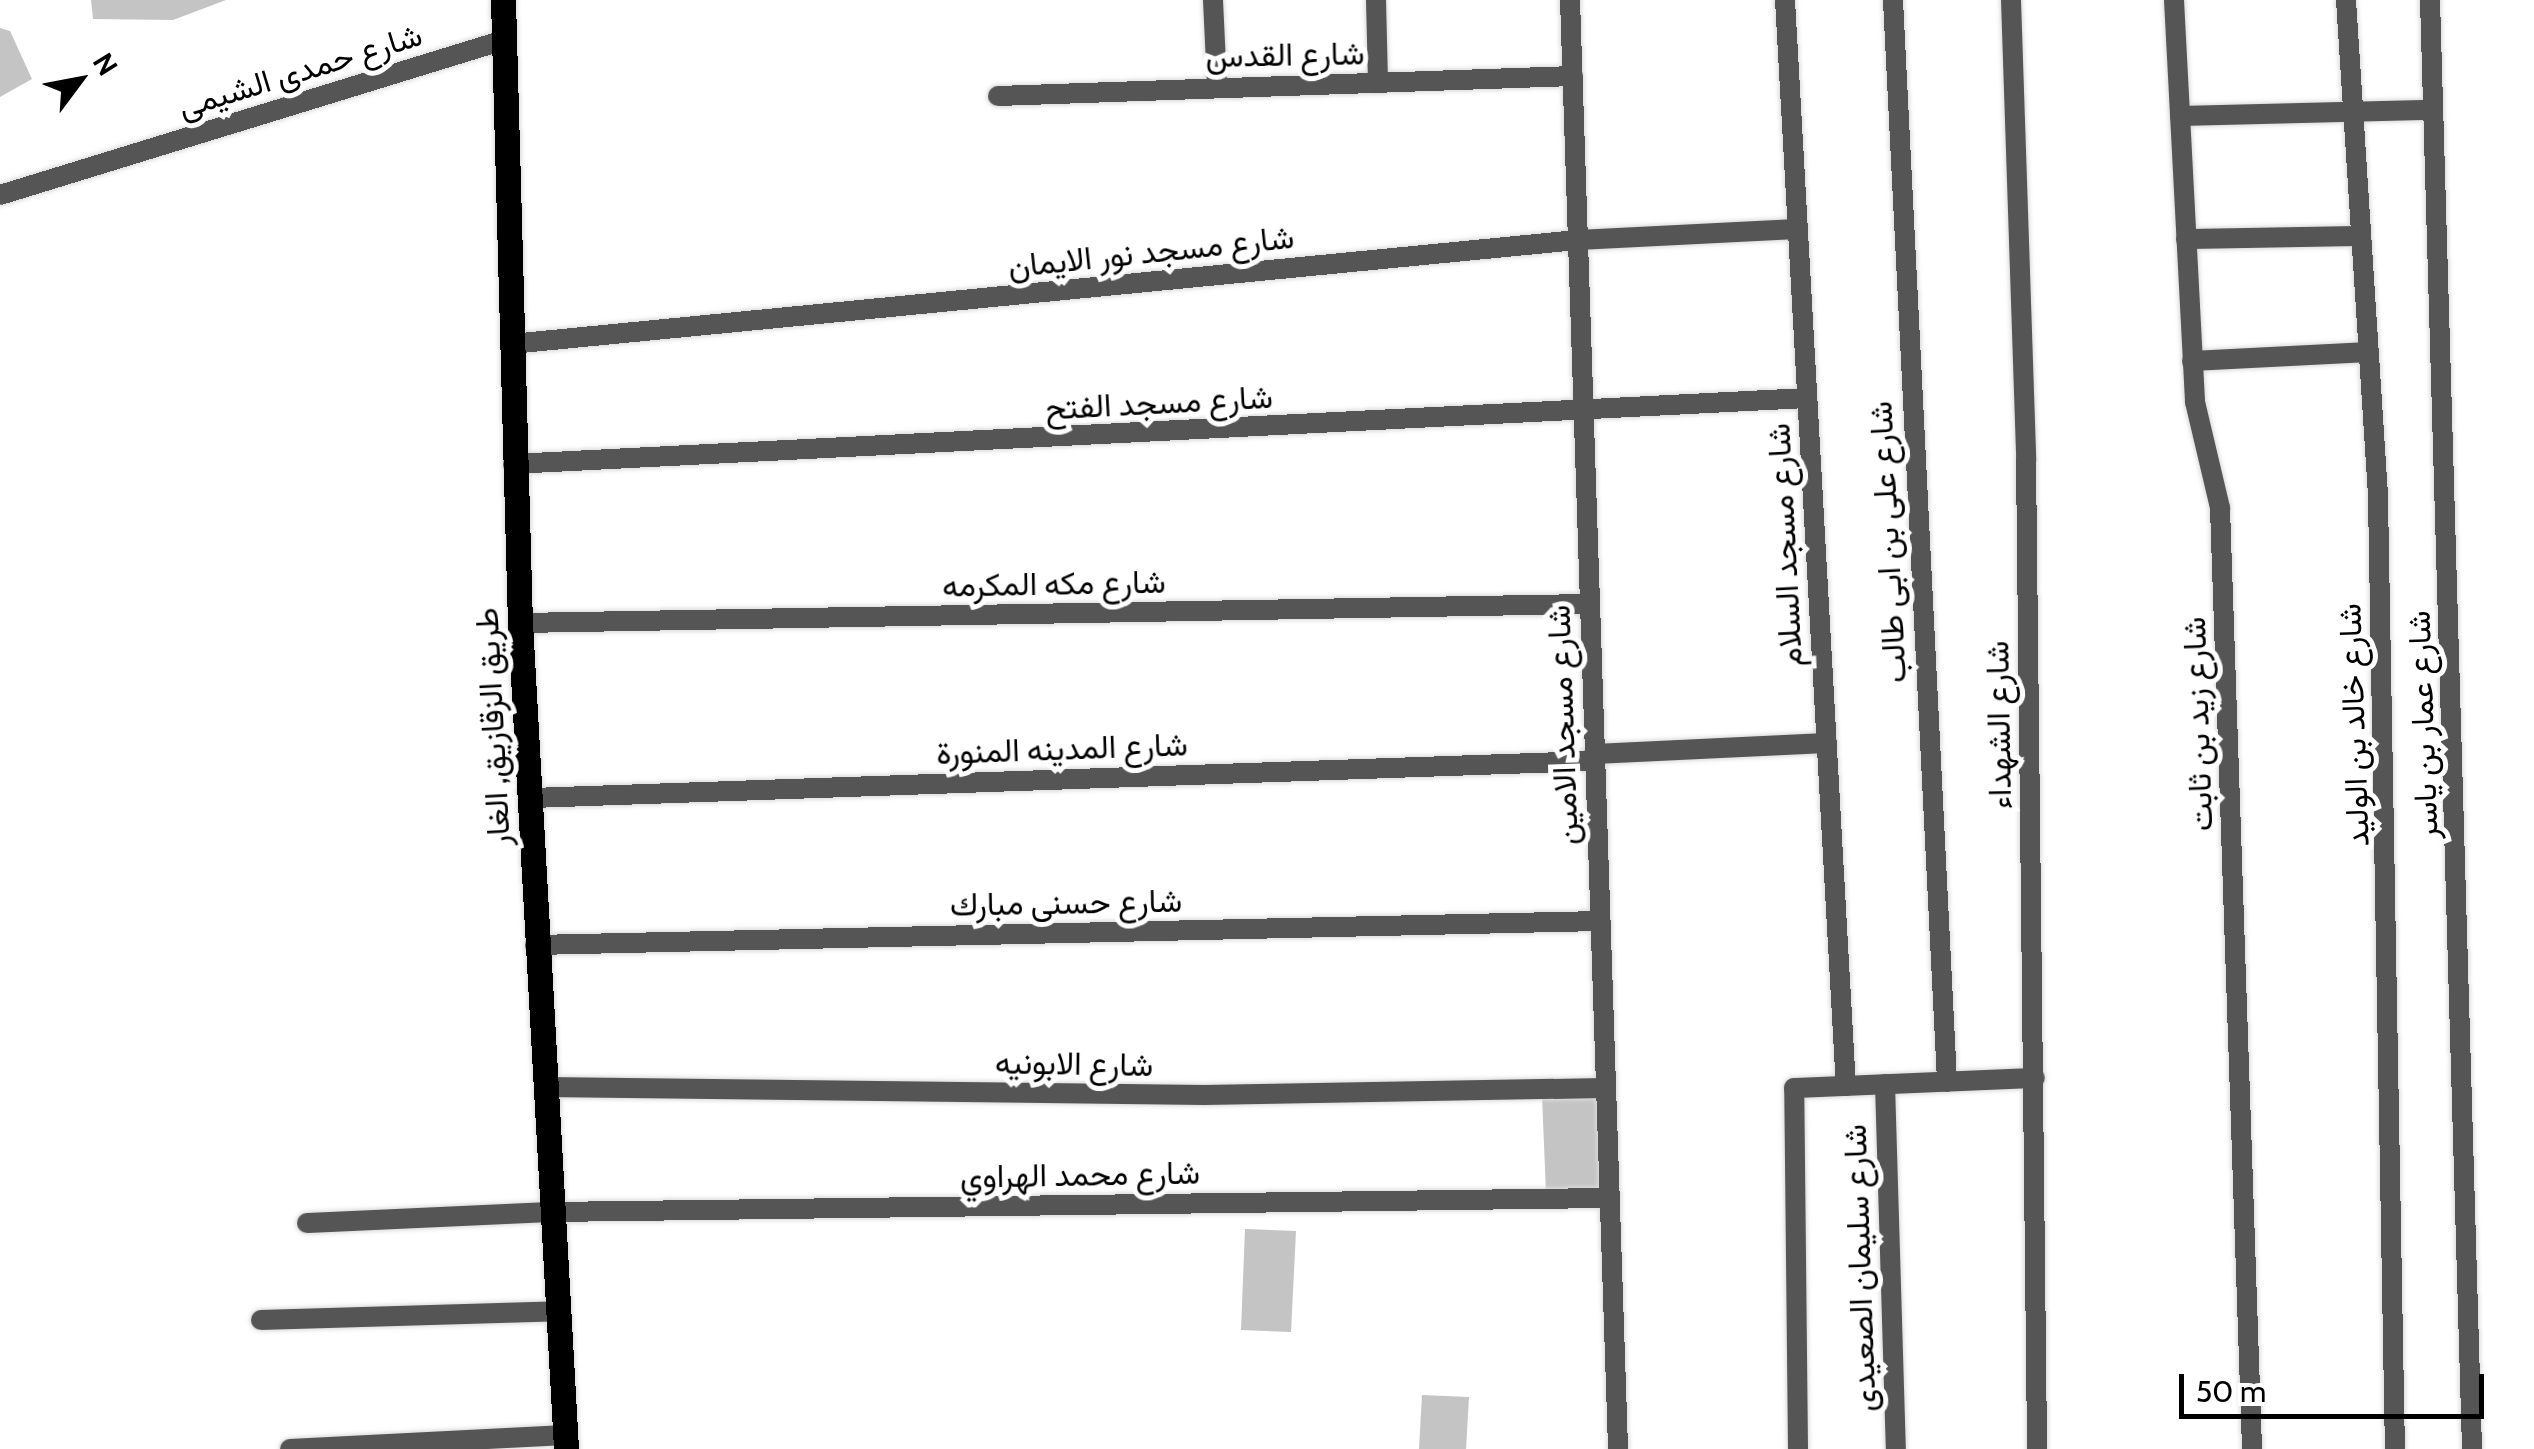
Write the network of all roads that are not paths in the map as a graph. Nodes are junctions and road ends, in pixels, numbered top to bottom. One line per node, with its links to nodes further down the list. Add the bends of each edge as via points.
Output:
1 (502, 0): 11 (main road, طريق الزقازيق, الغار)
2 (1213, 0): 14 (street)
3 (1376, 0): 13 (street)
4 (1570, 0): 12 (street, شارع مسجد الامين)
5 (1786, 0): 20 (street, شارع مسجد السلام)
6 (1893, 0): 38 (street, شارع على بن ابى طالب)
7 (2011, 0): 37 (street, شارع الشهداء)
8 (2174, 0): 18 (street, شارع زيد بن ثابت)
9 (2346, 0): 17 (street, شارع خالد بن الوليد)
10 (2430, 0): 16 (street, شارع عمار بن ياسر)
11 (504, 40): 19 (street, شارع حمدى الشيمى); 24 (main road, طريق الزقازيق, الغار)
12 (1573, 76): 13 (street, شارع القدس); 23 (street, شارع مسجد الامين)
13 (1378, 83): 14 (street, شارع القدس)
14 (1216, 85): 15 (street, شارع القدس)
15 (998, 96)
16 (2433, 110): 17 (street); 56 (street, شارع عمار بن ياسر)
17 (2353, 111): 18 (street); 21 (street, شارع خالد بن الوليد)
18 (2180, 116): 22 (street, شارع زيد بن ثابت)
19 (0, 195)
20 (1797, 230): 23 (street, شارع مسجد نور الايمان); 27 (street, شارع مسجد السلام)
21 (2361, 236): 22 (street); 25 (street, شارع خالد بن الوليد)
22 (2186, 239): 26 (street, شارع زيد بن ثابت)
23 (1578, 240): 24 (street, شارع مسجد نور الايمان); 28 (street, شارع مسجد الامين)
24 (511, 344): 29 (main road, طريق الزقازيق, الغار)
25 (2369, 352): 26 (street); 55 (street, شارع خالد بن الوليد, via 2389,918)
26 (2192, 361): 54 (street, شارع زيد بن ثابت, via 2199,438 2220,508)
27 (1807, 398): 28 (street, شارع مسجد الفتح); 32 (street, شارع مسجد السلام)
28 (1583, 413): 29 (street, شارع مسجد الفتح); 30 (street, شارع مسجد الامين)
29 (513, 464): 31 (main road, طريق الزقازيق, الغار)
30 (1589, 604): 31 (street, شارع مكه المكرمه); 33 (street, شارع مسجد الامين)
31 (520, 623): 34 (main road, طريق الزقازيق, الغار)
32 (1827, 743): 33 (street, شارع المدينه المنورة); 40 (street, شارع مسجد السلام)
33 (1594, 757): 34 (street, شارع المدينه المنورة); 35 (street, شارع مسجد الامين)
34 (532, 798): 36 (main road, طريق الزقازيق, الغار)
35 (1600, 921): 36 (street, شارع حسنى مبارك); 42 (street, شارع مسجد الامين)
36 (535, 945): 41 (main road, طريق الزقازيق, الغار)
37 (2035, 1078): 38 (street); 53 (street, شارع الشهداء)
38 (1947, 1082): 39 (street)
39 (1885, 1084): 40 (street); 52 (street, شارع سليمان الصعيدى)
40 (1846, 1086): 51 (street, via 1794,1088)
41 (544, 1087): 42 (street, شارع الابونيه, via 1204,1095); 44 (main road, طريق الزقازيق, الغار)
42 (1604, 1088): 43 (street, شارع مسجد الامين)
43 (1608, 1198): 44 (street, شارع محمد الهراوي); 50 (street, شارع مسجد الامين)
44 (552, 1212): 45 (street, شارع محمد الهراوي); 46 (main road, طريق الزقازيق, الغار)
45 (307, 1222)
46 (558, 1312): 47 (street); 48 (main road, طريق الزقازيق, الغار)
47 (261, 1320)
48 (566, 1442): 49 (street)
49 (290, 1449)
50 (1618, 1449)
51 (1798, 1449)
52 (1896, 1449)
53 (2037, 1449)
54 (2252, 1449)
55 (2395, 1449)
56 (2472, 1449)

